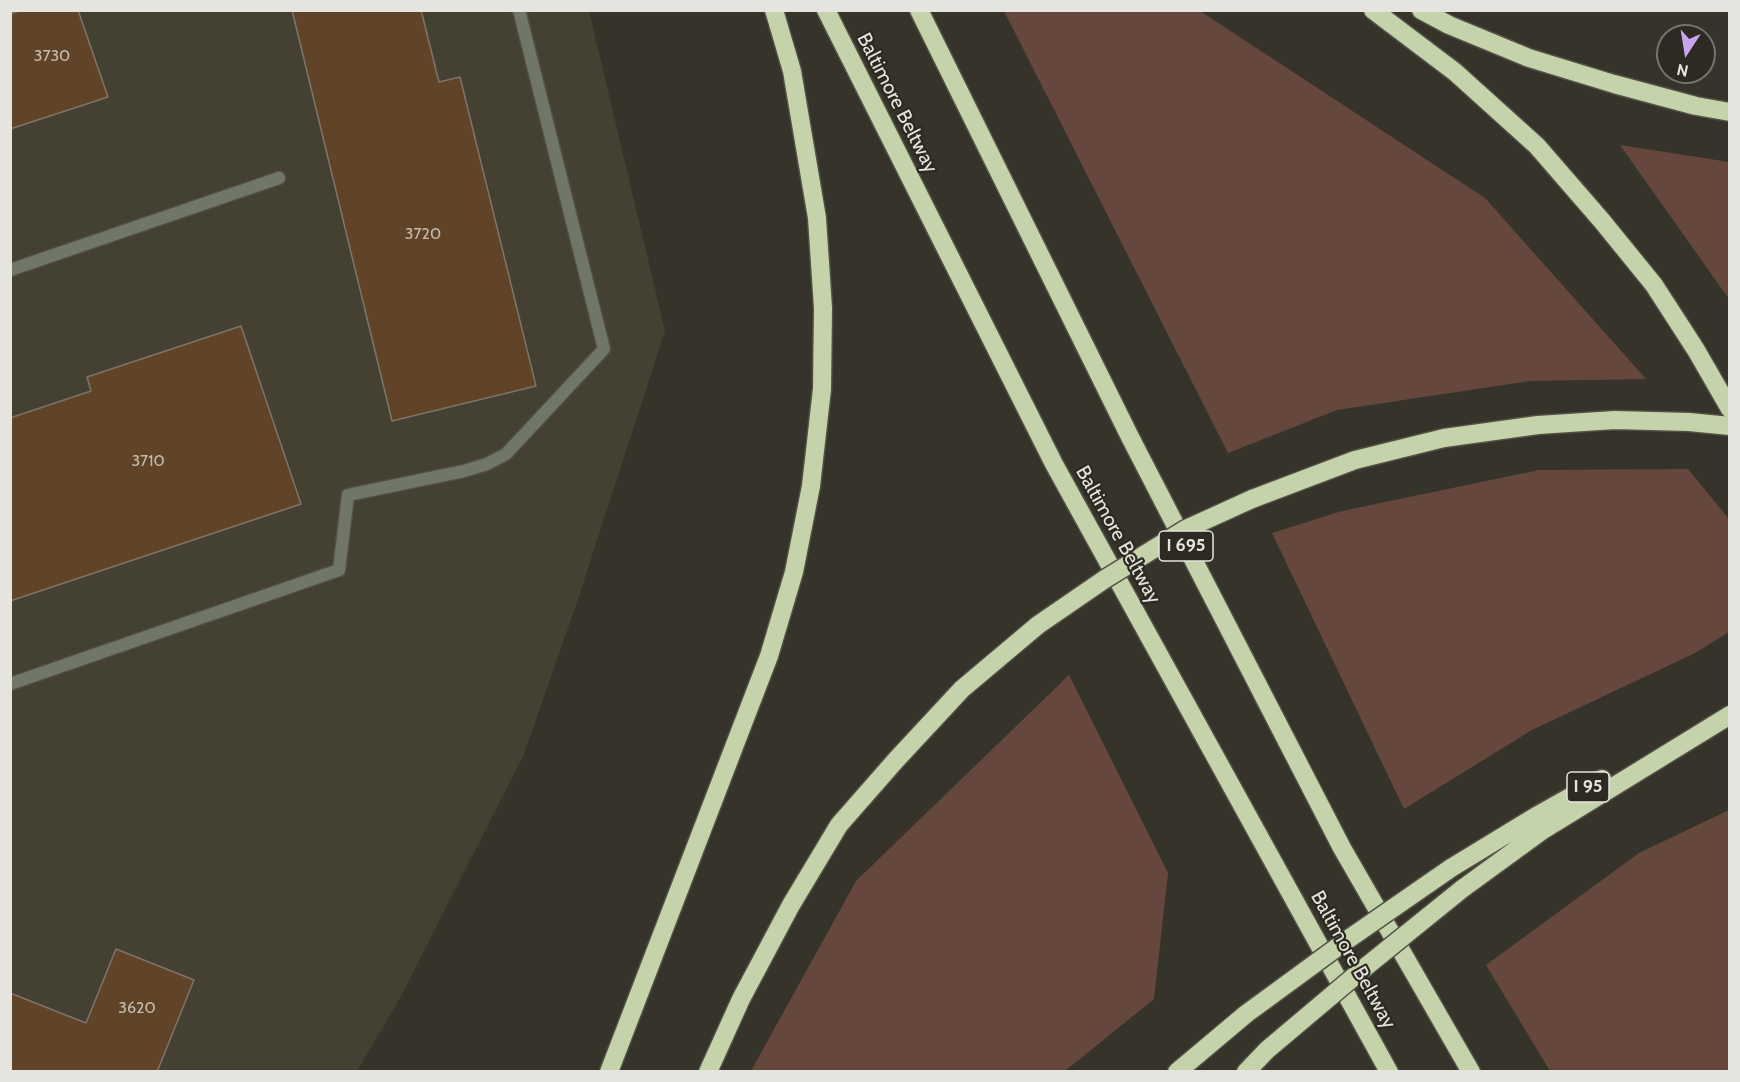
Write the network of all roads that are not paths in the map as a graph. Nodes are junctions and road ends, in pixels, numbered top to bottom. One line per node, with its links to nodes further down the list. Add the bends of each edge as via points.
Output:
1 (519, 10): 12 (lane, via 604,349 506,454 464,471 348,495 339,570)
2 (774, 10): 14 (highway, via 792,70 817,218 823,308 822,389 811,486 794,572 769,656)
3 (825, 10): 18 (highway, Baltimore Beltway, via 1054,464)
4 (919, 10): 19 (highway, I 695, via 1130,437 1342,848)
5 (1372, 10): 10 (highway, via 1455,72 1537,146 1654,285)
6 (1421, 10): 7 (highway, via 1529,58 1625,87)
7 (1730, 112)
8 (279, 178): 9 (lane)
9 (10, 270)
10 (1730, 409)
11 (1730, 426): 15 (highway, bridge, via 1615,420 1538,425 1444,438 1355,460 1252,499 1186,530 1105,579 1038,625 962,689 839,825 790,905)
12 (10, 684)
13 (1730, 714): 16 (highway, I 95, bridge, via 1623,767 1451,868 1246,1014); 17 (highway, bridge, via 1543,830 1462,889 1362,969)
14 (609, 1071)
15 (708, 1071)
16 (1177, 1071)
17 (1246, 1071)
18 (1389, 1071)
19 (1471, 1071)

